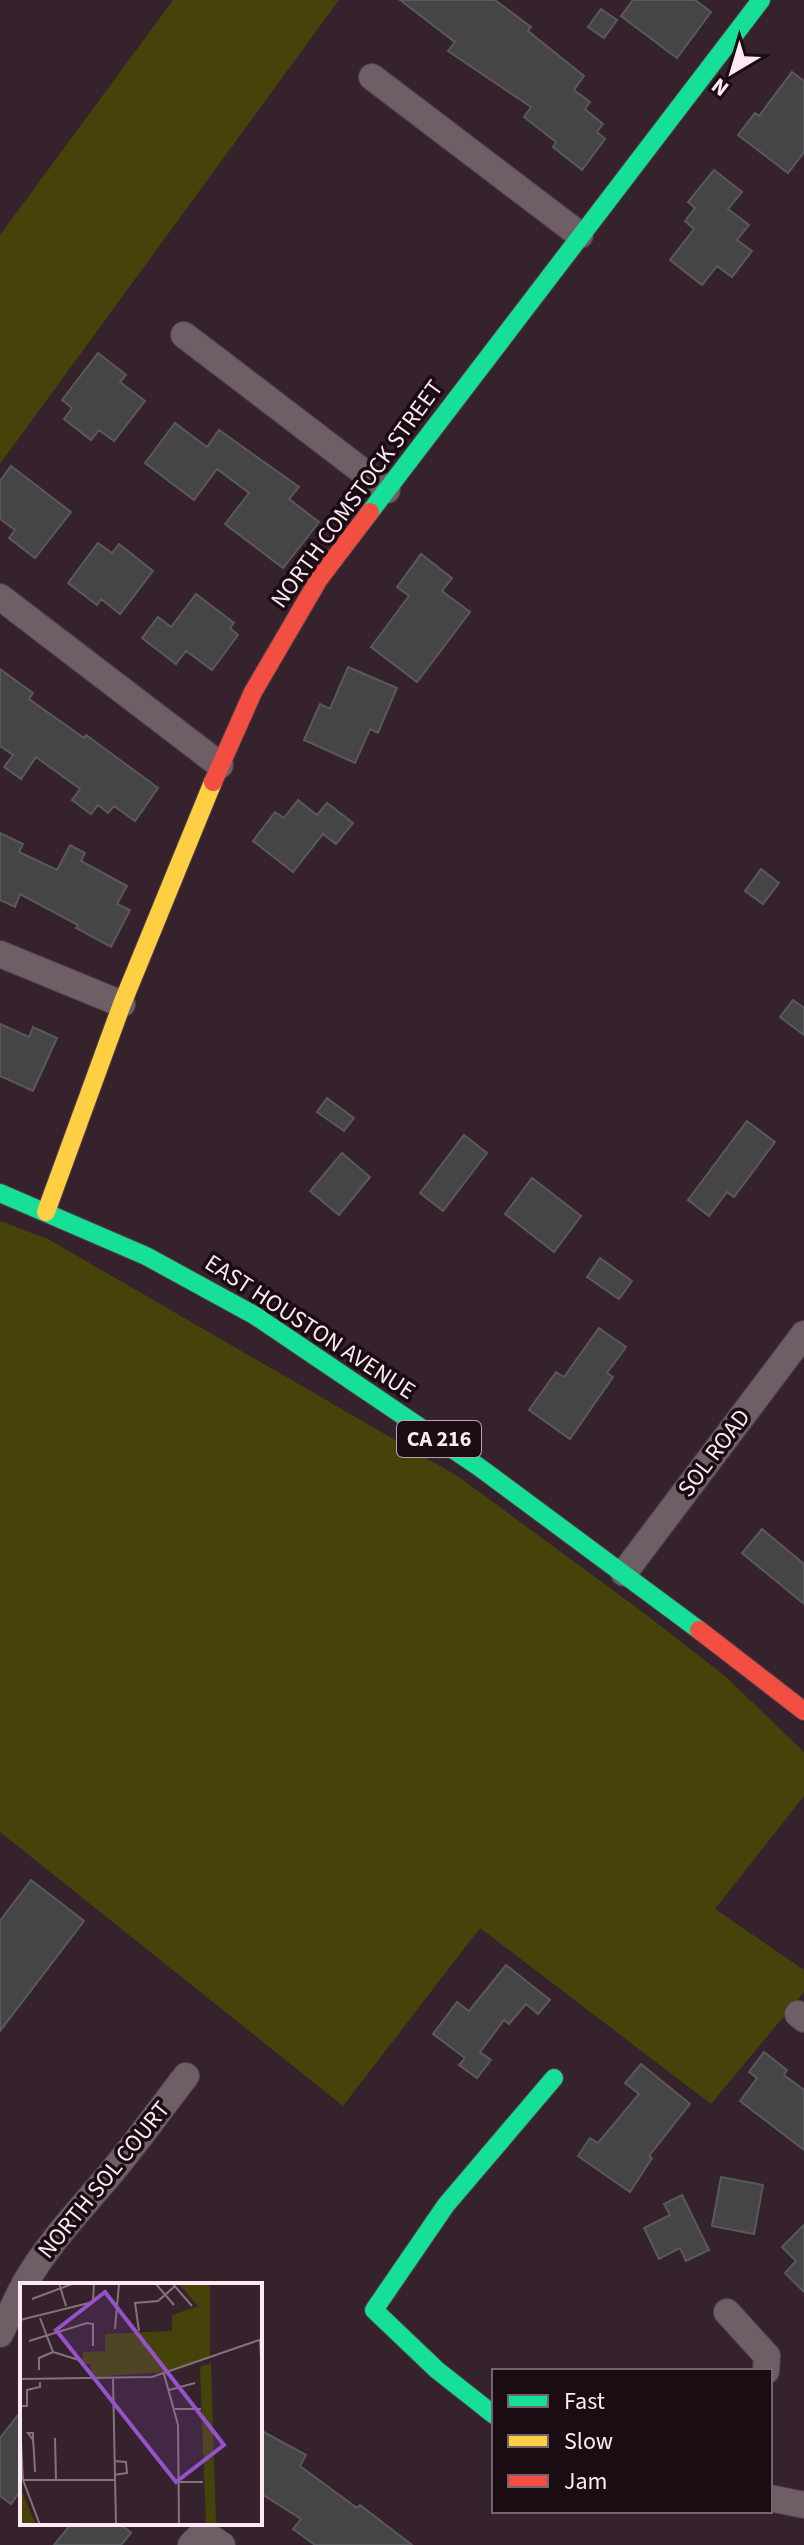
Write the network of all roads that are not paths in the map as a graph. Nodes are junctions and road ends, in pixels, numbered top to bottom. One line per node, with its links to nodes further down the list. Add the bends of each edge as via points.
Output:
1 (761, 0): 3 (street, NORTH COMSTOCK STREET)
2 (372, 77): 3 (street)
3 (580, 235): 5 (street, NORTH COMSTOCK STREET)
4 (184, 335): 5 (street)
5 (387, 490): 7 (street, NORTH COMSTOCK STREET, via 289,627)
6 (0, 597): 7 (street)
7 (220, 765): 9 (street, NORTH COMSTOCK STREET)
8 (0, 954): 9 (street)
9 (122, 1004): 11 (street, NORTH COMSTOCK STREET)
10 (0, 1193): 11 (street, EAST HOUSTON AVENUE / CA 216)
11 (46, 1212): 13 (street, EAST HOUSTON AVENUE / CA 216, via 170,1268 266,1323)
12 (804, 1334): 13 (street, SOL ROAD)
13 (624, 1573): 14 (street, EAST HOUSTON AVENUE / CA 216)
14 (804, 1711)
15 (186, 2076): 17 (street, NORTH SOL COURT, via 72,2216)
16 (554, 2078): 22 (street, via 446,2205 374,2310)
17 (25, 2283)
18 (20, 2293): 20 (street, NORTH SOL COURT)
19 (727, 2312): 21 (street, via 767,2356)
20 (0, 2334)
21 (766, 2369)
22 (492, 2413)
23 (772, 2498): 24 (street)
24 (804, 2505)

